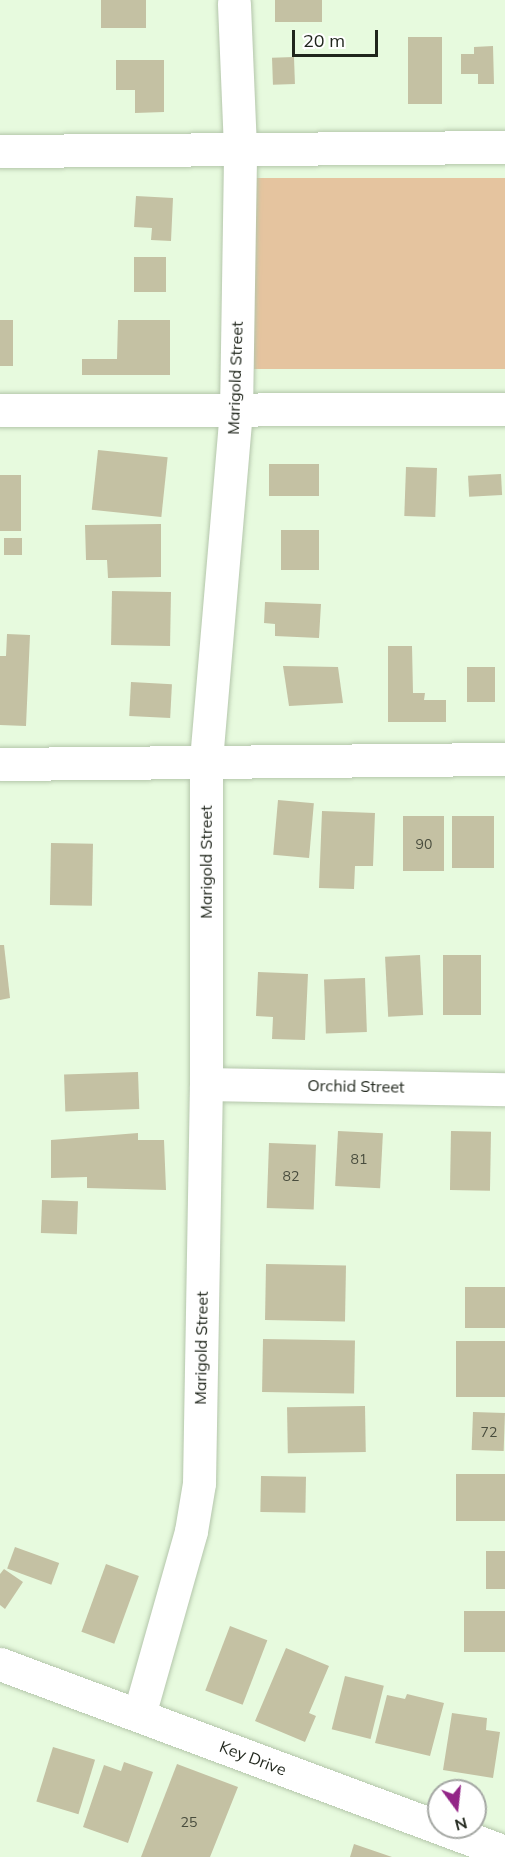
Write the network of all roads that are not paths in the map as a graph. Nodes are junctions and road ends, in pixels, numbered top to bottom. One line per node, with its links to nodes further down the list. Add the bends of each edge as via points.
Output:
1 (234, 3): 3 (street, Marigold Street)
2 (505, 147): 3 (street)
3 (240, 148): 4 (street); 7 (street, Marigold Street)
4 (0, 150)
5 (505, 409): 7 (street)
6 (0, 410): 7 (street)
7 (236, 412): 9 (street, Marigold Street)
8 (505, 759): 9 (street)
9 (206, 760): 10 (street); 11 (street, Marigold Street)
10 (0, 764)
11 (206, 1084): 12 (street, Orchid Street); 14 (street, Marigold Street, via 199,1483 191,1531)
12 (505, 1089)
13 (0, 1664): 14 (street, Key Drive)
14 (139, 1715): 15 (street, Key Drive)
15 (505, 1852)

